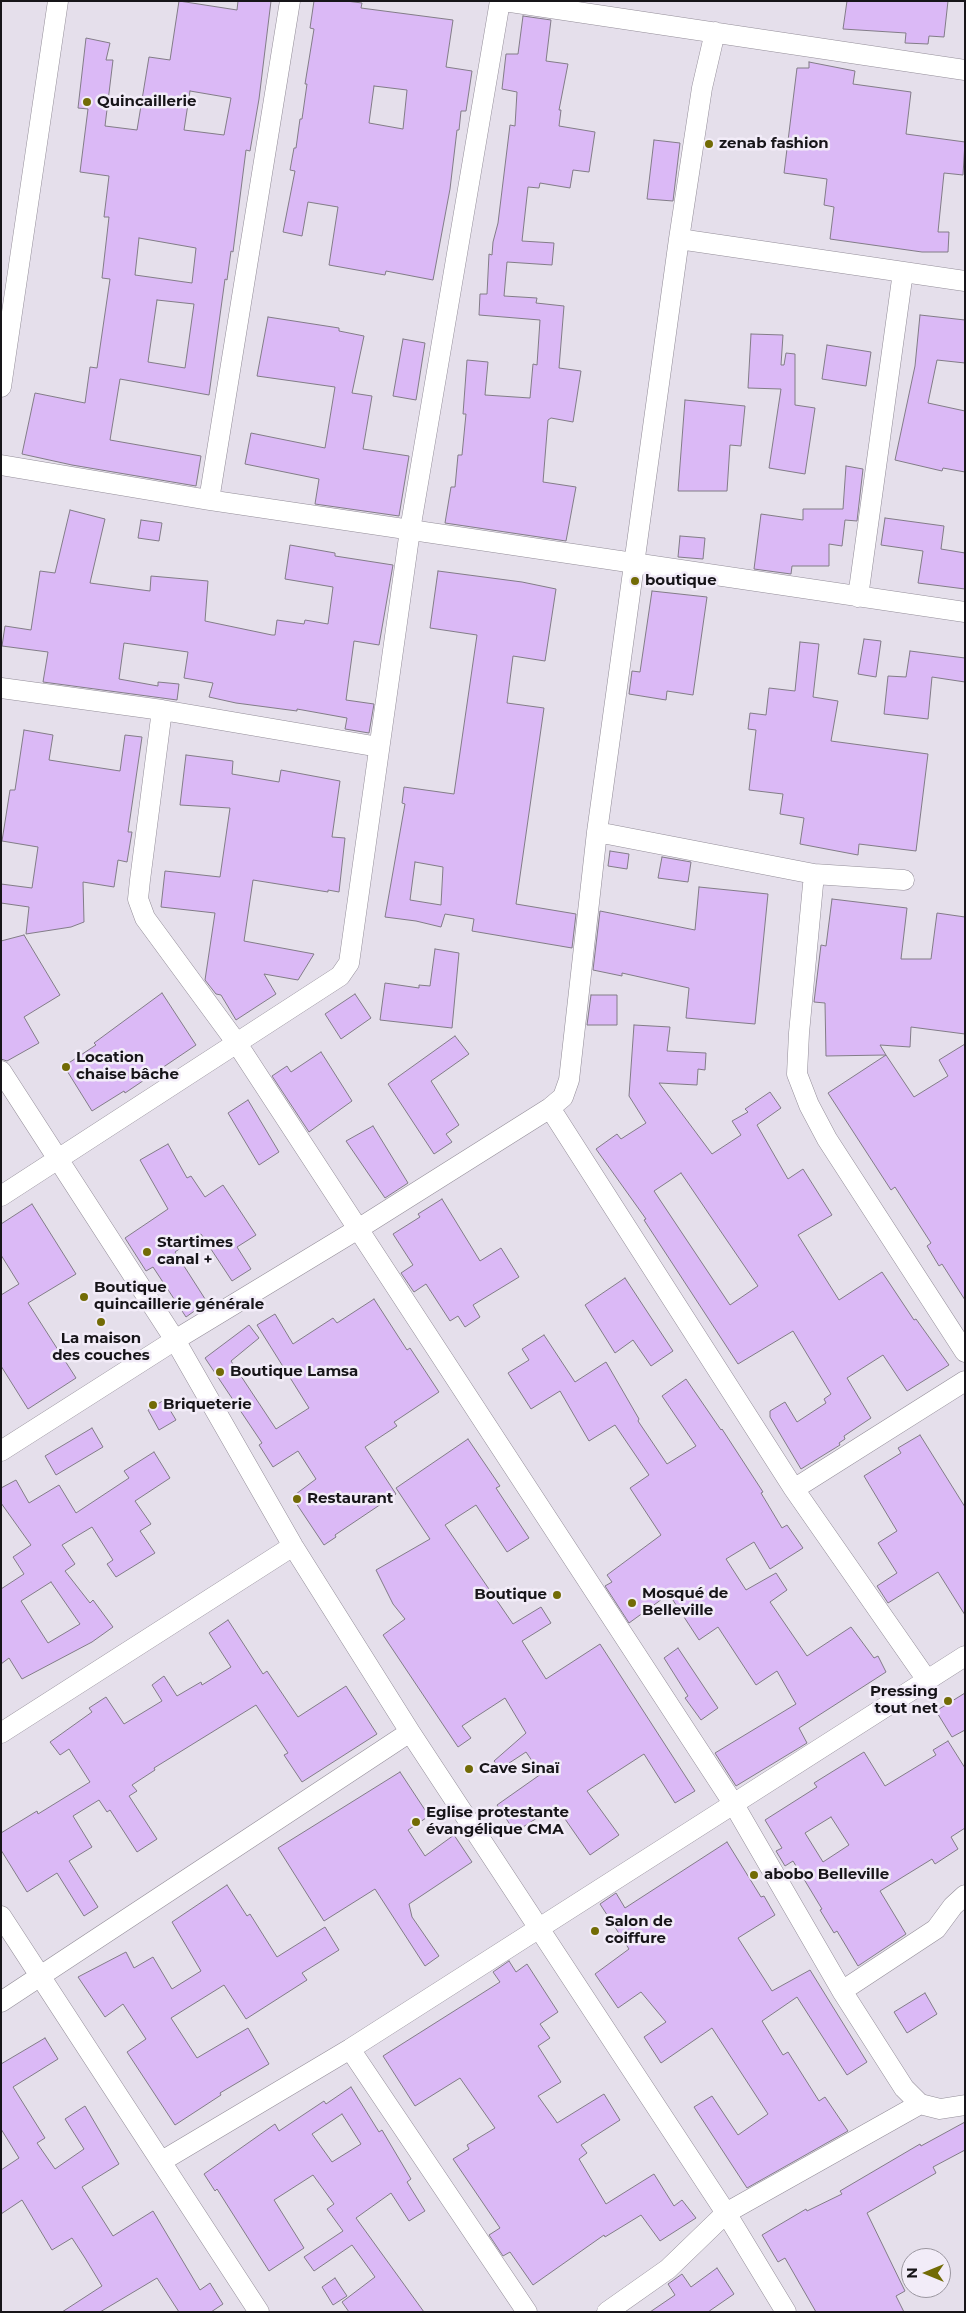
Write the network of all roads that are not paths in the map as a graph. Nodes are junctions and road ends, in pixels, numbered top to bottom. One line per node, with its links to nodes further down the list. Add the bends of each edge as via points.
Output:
1 (58, 1): 9 (street)
2 (290, 1): 11 (street)
3 (502, 1): 4 (street); 12 (street)
4 (715, 32): 5 (street); 6 (street, via 702,88)
5 (965, 70)
6 (679, 239): 7 (street); 13 (street)
7 (903, 272): 8 (street); 14 (street)
8 (965, 281)
9 (1, 388)
10 (1, 465): 11 (street)
11 (209, 500): 12 (street)
12 (410, 530): 13 (street); 18 (street)
13 (633, 564): 14 (street); 19 (street)
14 (858, 597): 15 (street)
15 (965, 612)
16 (1, 688): 17 (street)
17 (162, 710): 18 (street); 22 (street, via 138,899 145,918)
18 (380, 748): 22 (street, via 348,963 340,976)
19 (598, 832): 20 (street); 24 (street, via 569,1080 563,1096)
20 (814, 874): 21 (street); 29 (street, via 797,1074 809,1105 828,1139)
21 (904, 880)
22 (236, 1042): 25 (street); 27 (street)
23 (1, 1071): 25 (street)
24 (550, 1108): 27 (street); 32 (street)
25 (58, 1159): 26 (street); 28 (street)
26 (1, 1196)
27 (358, 1229): 28 (street); 38 (street)
28 (175, 1340): 31 (street); 33 (street)
29 (965, 1352)
30 (965, 1380): 32 (street)
31 (1, 1451)
32 (794, 1489): 35 (street)
33 (294, 1546): 36 (street); 37 (street)
34 (965, 1656): 35 (street)
35 (927, 1680): 38 (street)
36 (410, 1732): 41 (street); 42 (street)
37 (1, 1733)
38 (733, 1804): 41 (street); 43 (street)
39 (965, 1895): 43 (street, via 936,1929)
40 (1, 1916): 42 (street)
41 (539, 1928): 45 (street); 49 (street)
42 (41, 1977): 44 (street); 48 (street)
43 (842, 1991): 46 (street, via 904,2088)
44 (1, 2002)
45 (350, 2049): 48 (street); 51 (street)
46 (920, 2104): 47 (street, via 940,2109); 49 (street)
47 (965, 2105)
48 (162, 2161): 50 (street)
49 (726, 2213): 52 (street, via 668,2269); 53 (street)
50 (259, 2312)
51 (527, 2312)
52 (607, 2312)
53 (786, 2312)

